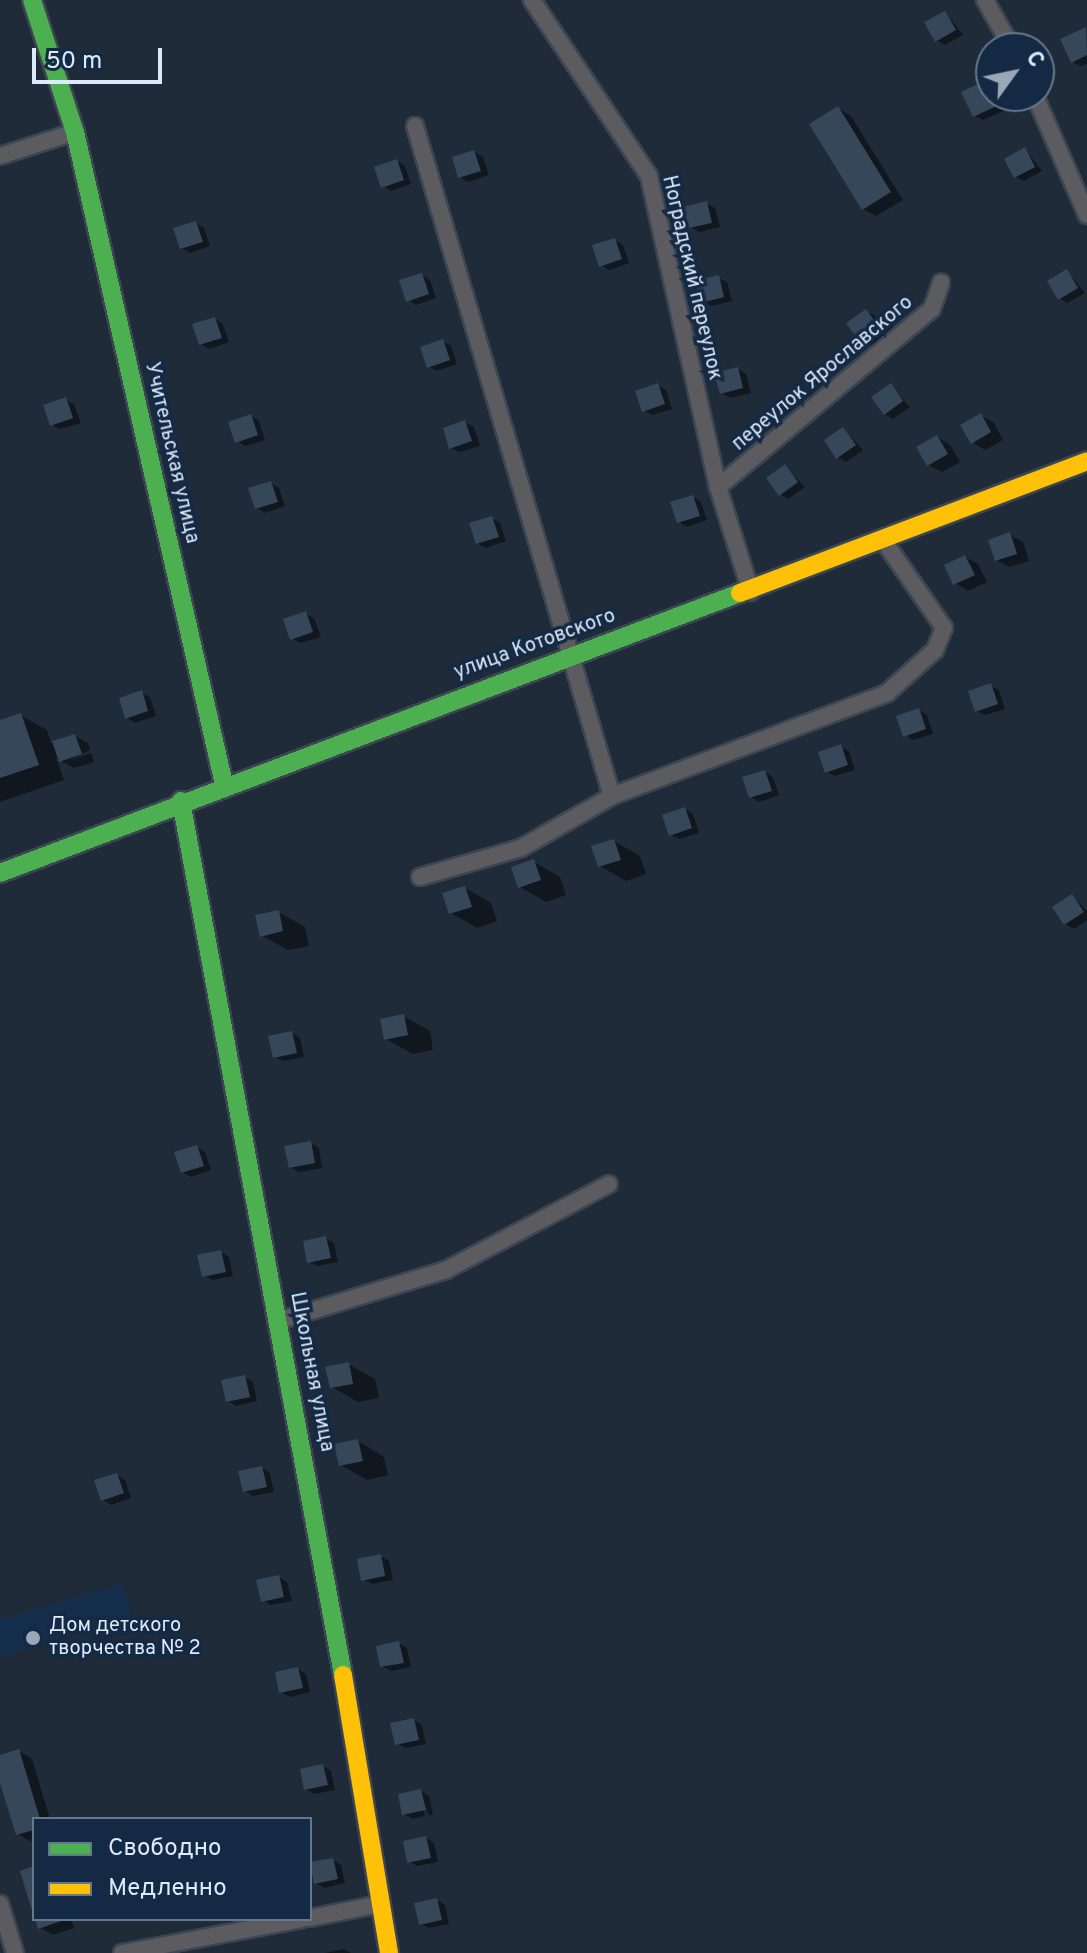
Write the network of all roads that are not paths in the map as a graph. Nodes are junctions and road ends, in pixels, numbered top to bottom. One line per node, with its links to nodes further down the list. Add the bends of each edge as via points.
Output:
1 (32, 0): 7 (street, Учительская улица)
2 (532, 0): 13 (street, Ноградский переулок, via 649,176)
3 (985, 0): 4 (street)
4 (1003, 32)
5 (1043, 112): 9 (street)
6 (415, 126): 16 (street)
7 (75, 132): 8 (street); 17 (street, Учительская улица)
8 (0, 156)
9 (1084, 192): 10 (street)
10 (1087, 215)
11 (941, 283): 13 (street, переулок Ярославского, via 932,309)
12 (1087, 461): 14 (street, улица Котовского)
13 (718, 487): 15 (street, Ноградский переулок)
14 (883, 540): 15 (street, улица Котовского); 18 (street, via 944,628 935,650 887,693)
15 (751, 592): 16 (street, улица Котовского)
16 (570, 655): 17 (street, улица Котовского); 18 (street)
17 (224, 784): 19 (street, улица Котовского)
18 (612, 796): 21 (street, via 521,848)
19 (181, 801): 20 (street, улица Котовского); 23 (street, Школьная улица)
20 (0, 873)
21 (420, 877)
22 (609, 1184): 23 (street, via 446,1270)
23 (278, 1321): 25 (street, Школьная улица)
24 (0, 1904): 28 (street)
25 (380, 1904): 26 (street); 30 (street, Школьная улица)
26 (312, 1918)
27 (291, 1921): 29 (street)
28 (15, 1953)
29 (122, 1953)
30 (389, 1953)

